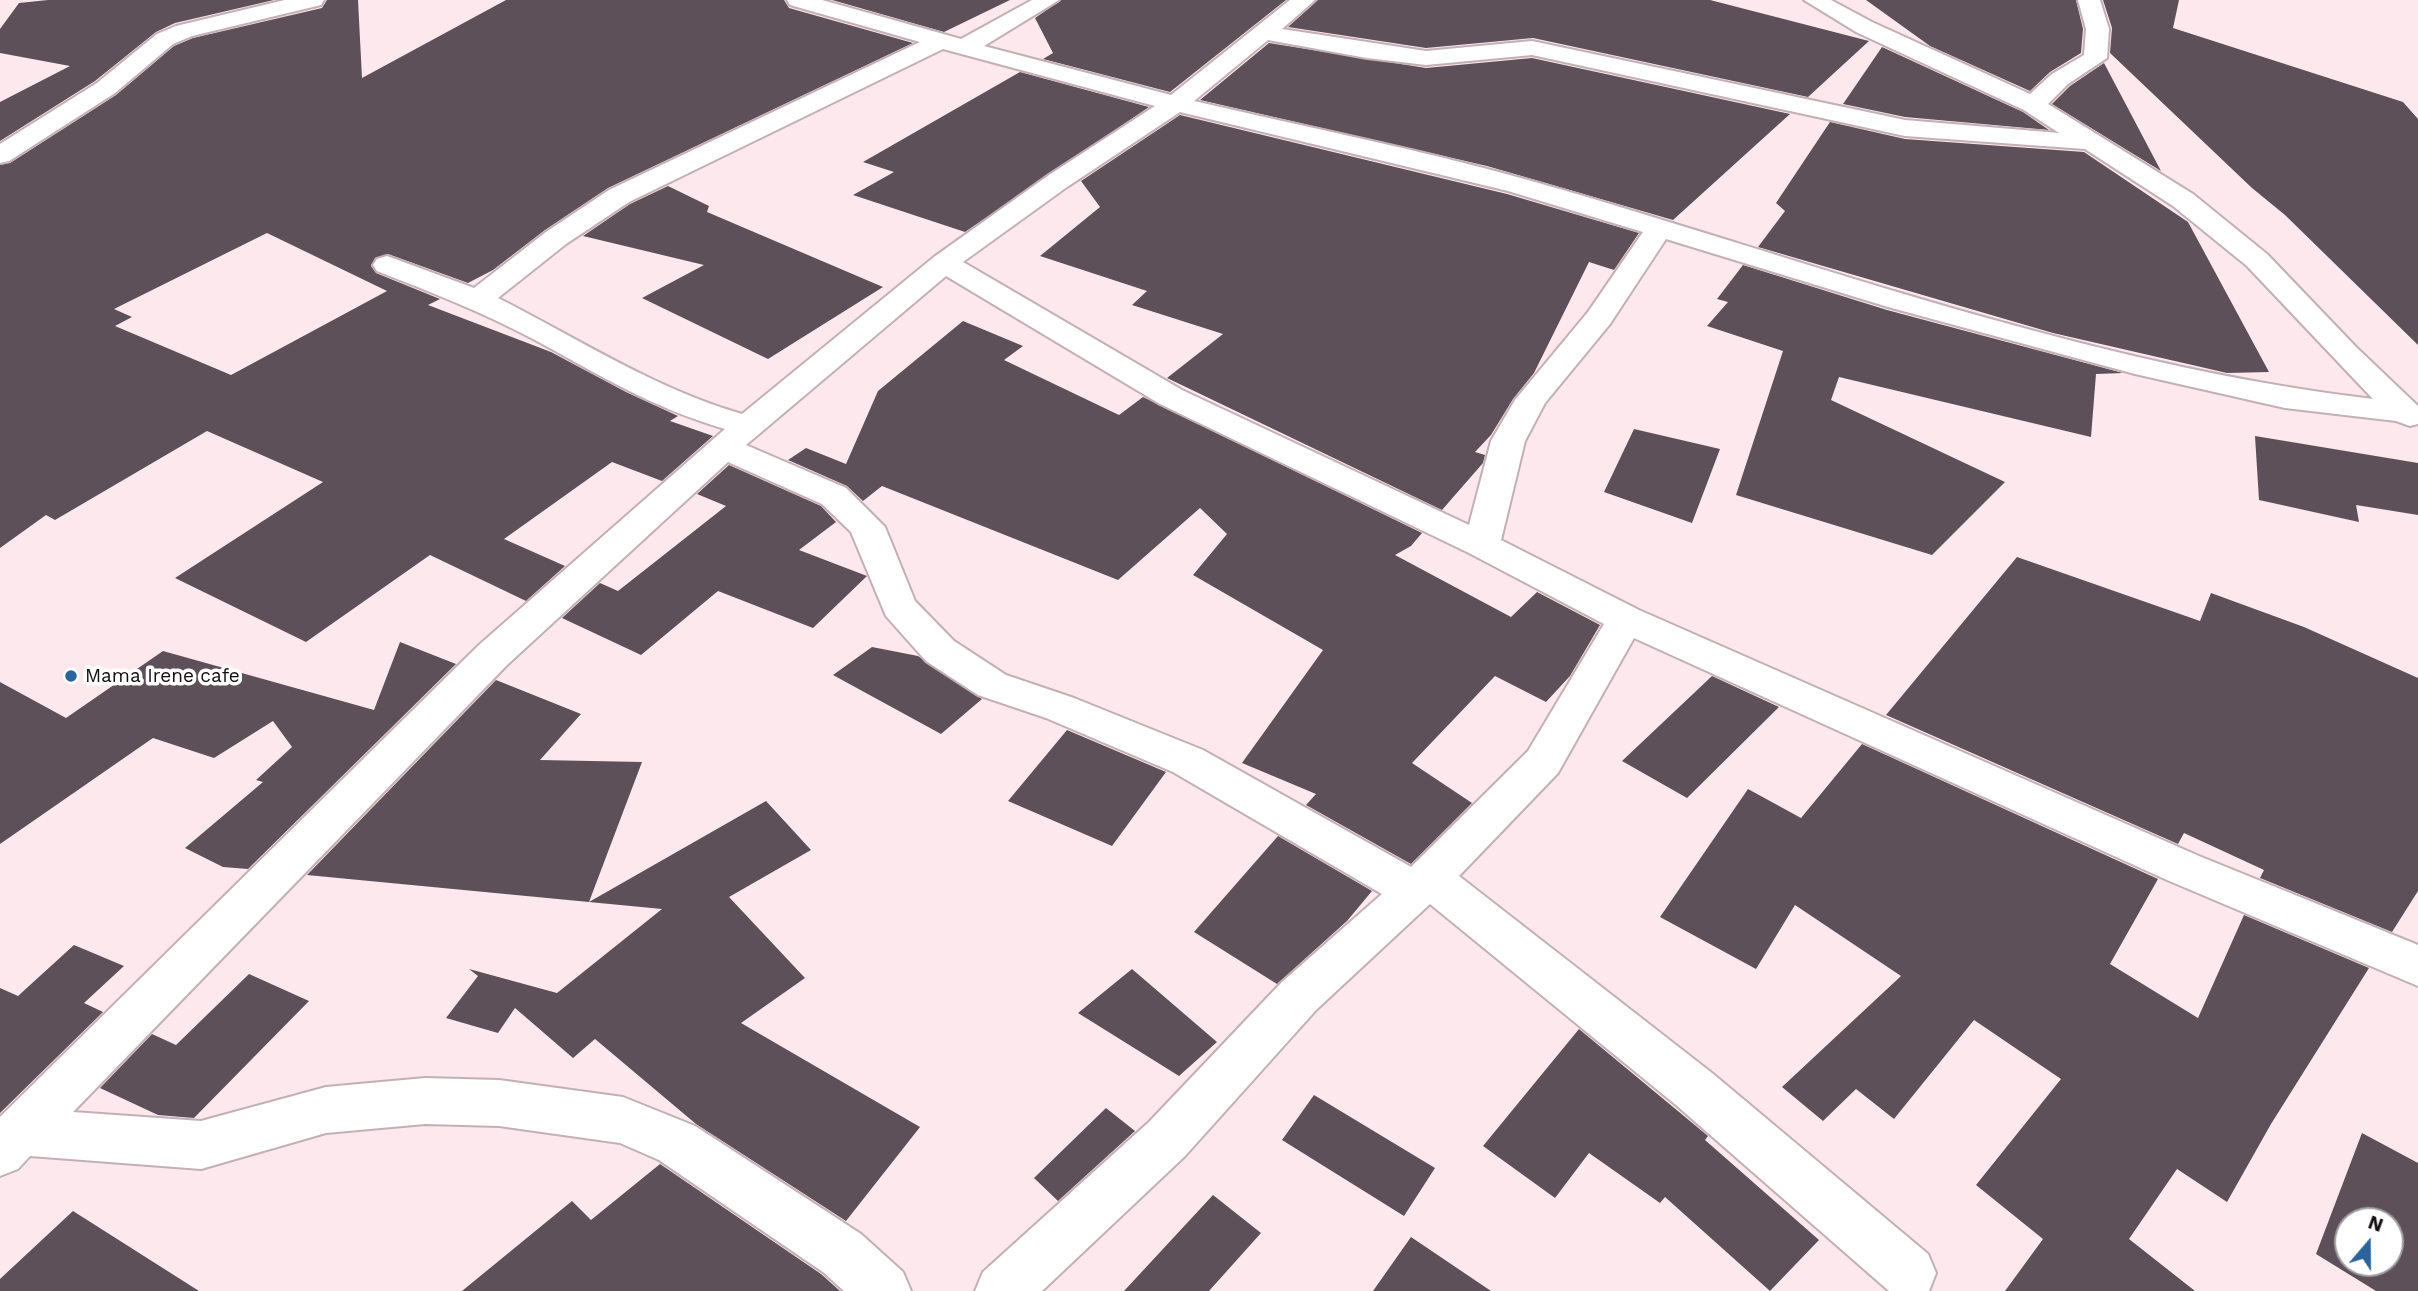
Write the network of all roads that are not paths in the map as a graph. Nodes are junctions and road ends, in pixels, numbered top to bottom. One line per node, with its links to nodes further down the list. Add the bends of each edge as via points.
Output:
1 (313, 0): 12 (street, via 165,39 106,88)
2 (798, 0): 8 (street)
3 (1048, 0): 8 (street)
4 (1304, 0): 7 (street)
5 (1815, 0): 10 (street)
6 (2089, 0): 10 (street, via 2099,40 2095,58 2060,79)
7 (1265, 33): 9 (street); 11 (street, via 1424,58 1459,57 1507,46 1532,48 1905,128)
8 (950, 45): 9 (street); 16 (street, via 619,196 556,238)
9 (1175, 104): 13 (street, via 1516,185); 14 (street)
10 (2033, 105): 11 (street)
11 (2091, 142): 17 (street, via 2183,200 2257,260 2344,354)
12 (0, 155)
13 (1660, 228): 17 (street, via 2135,365 2285,398); 19 (street, via 1599,318 1531,400 1508,441)
14 (944, 263): 18 (street); 19 (street, via 1171,397)
15 (387, 265): 16 (street)
16 (478, 300): 18 (street)
17 (2411, 417)
18 (736, 437): 21 (street, via 834,496 867,527 899,607 940,651 992,685 1188,761); 23 (street, via 493,654)
19 (1482, 545): 20 (street)
20 (1626, 619): 21 (street, via 1543,762); 22 (street, via 2183,868)
21 (1422, 885): 24 (street, via 1694,1089); 26 (street, via 1299,996 1167,1139)
22 (2418, 966)
23 (10, 1142): 25 (street, via 201,1145 326,1110 425,1101 499,1103 622,1120 677,1143 842,1253)
24 (1909, 1273)
25 (884, 1291)
26 (1002, 1291)

